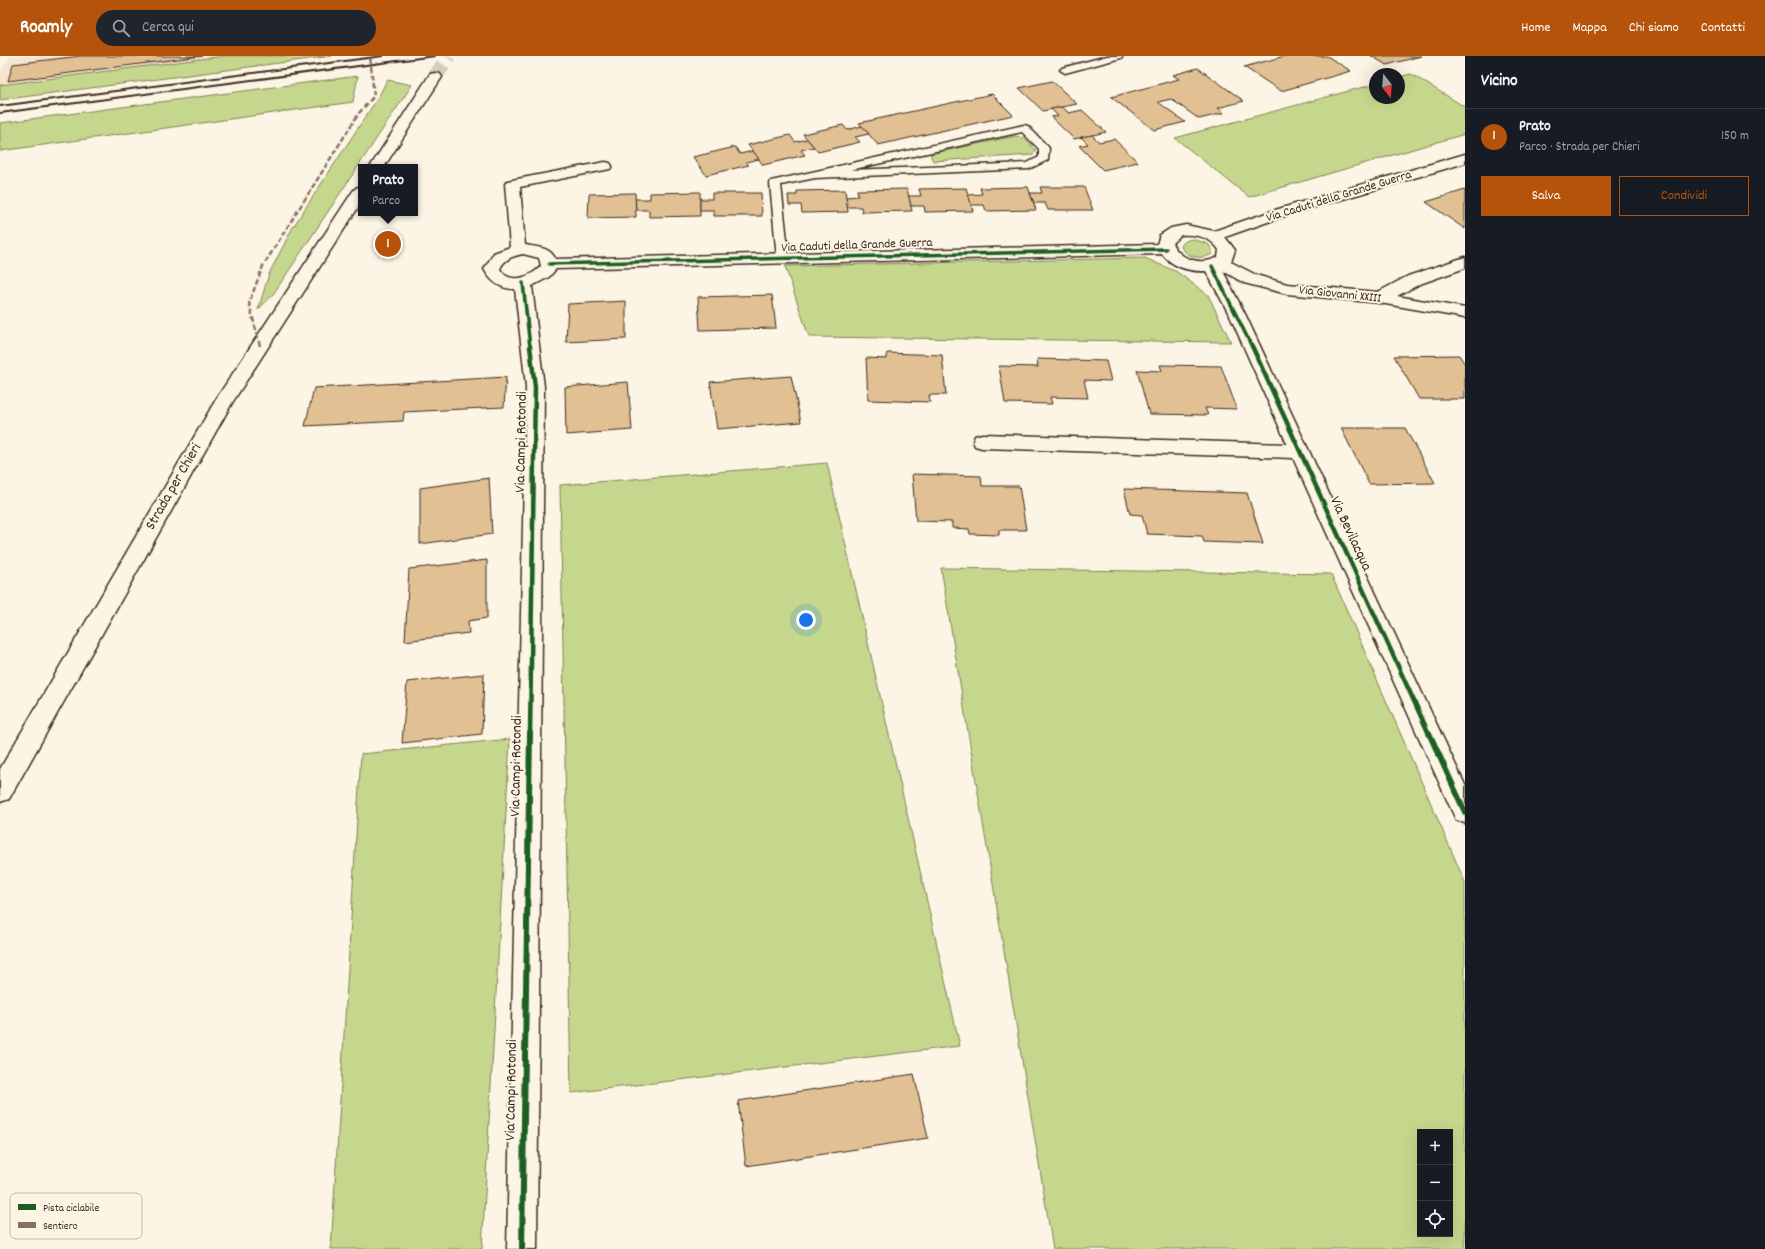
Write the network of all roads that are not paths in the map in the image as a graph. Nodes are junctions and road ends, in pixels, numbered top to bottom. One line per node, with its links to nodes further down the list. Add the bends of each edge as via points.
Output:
1 (1118, 56): 2 (lane)
2 (1065, 70)
3 (435, 77): 5 (street)
4 (1465, 158): 9 (street, Via Caduti della Grande Guerra, via 1280,213)
5 (379, 164)
6 (605, 166): 11 (street, via 512,184)
7 (815, 175): 7 (lane, via 1024,128 1044,148 1044,158 1029,166); 12 (lane, via 775,183)
8 (358, 196): 21 (street, Strada per Chieri, via 224,400)
9 (1214, 236): 10 (street, via 1196,230 1178,231 1166,238); 15 (street, via 1227,250 1225,259)
10 (1166, 249): 12 (street, Via Caduti della Grande Guerra); 15 (street, via 1184,263 1194,266)
11 (518, 250): 14 (street, via 540,252 546,256); 16 (street, via 505,253 498,258 492,269 499,279 510,283)
12 (783, 259): 14 (street, Via Caduti della Grande Guerra)
13 (1465, 262): 17 (street, via 1414,280)
14 (549, 264): 16 (street, via 540,278)
15 (1216, 264): 17 (street, Via Giovanni XXIII, via 1250,279 1287,289); 20 (street, Via Bevilacqua)
16 (523, 283): 23 (street, Via Campi Rotondi, via 535,387)
17 (1380, 298): 18 (street, Via Giovanni XXIII)
18 (1465, 313)
19 (982, 441): 20 (street)
20 (1298, 451): 22 (street, Via Bevilacqua)
21 (0, 791)
22 (1465, 812)
23 (522, 1249)

